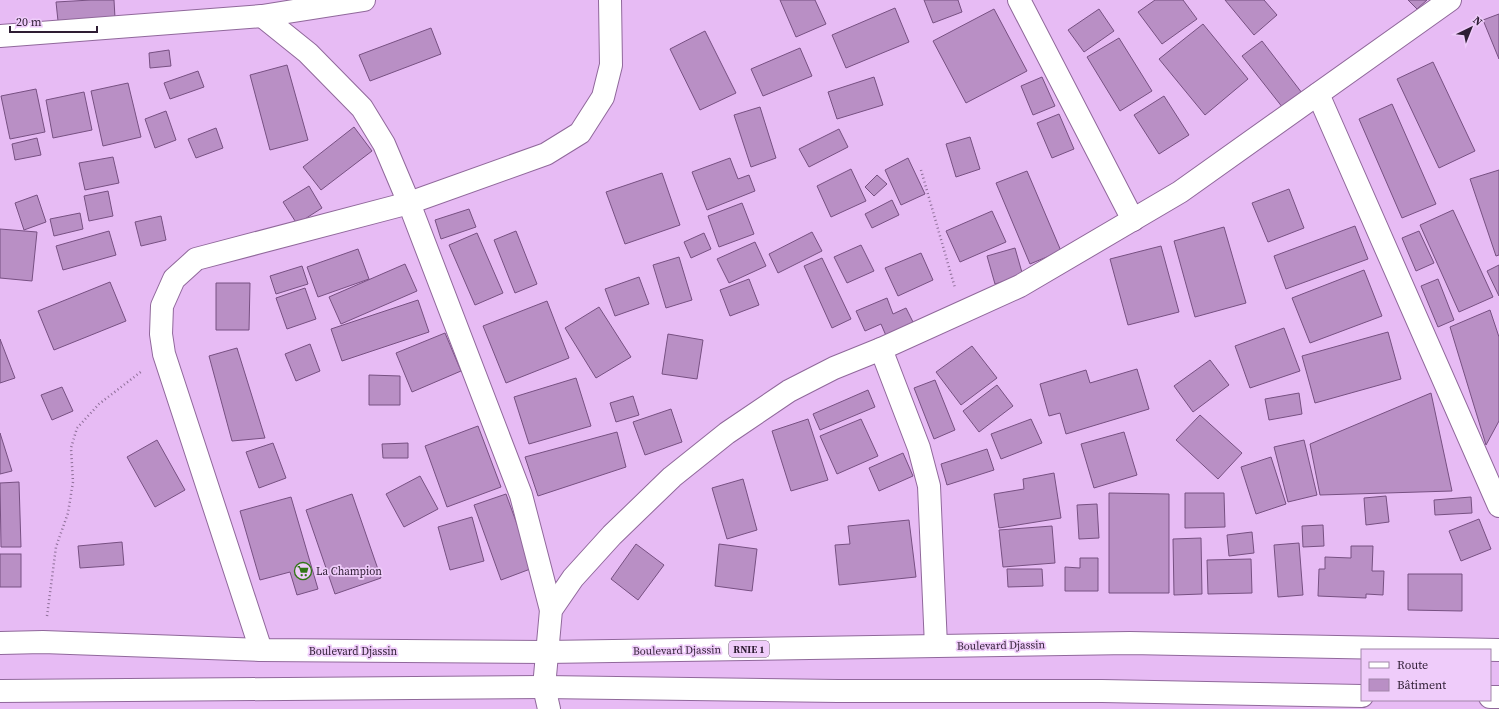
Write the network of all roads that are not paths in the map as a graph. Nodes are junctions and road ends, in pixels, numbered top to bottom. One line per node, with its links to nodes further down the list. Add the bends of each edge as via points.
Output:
1 (364, 0): 5 (main road)
2 (610, 0): 8 (main road, via 611,65 603,98 580,133 546,154)
3 (1019, 0): 9 (main road)
4 (1450, 0): 7 (main road)
5 (252, 11): 6 (main road); 8 (main road, via 312,57 362,108 384,144)
6 (0, 36)
7 (1318, 94): 9 (main road, via 1180,192); 11 (main road)
8 (409, 203): 12 (main road, via 521,495); 16 (main road, via 196,259 174,279 162,306 161,334 164,354)
9 (1133, 220): 10 (main road, via 1020,286)
10 (881, 349): 12 (main road, via 834,368 789,391 727,433 672,477 612,535 573,578); 14 (main road, via 919,448 929,486)
11 (1498, 500)
12 (551, 610): 17 (main road)
13 (0, 643): 16 (main road, Boulevard Djassin / RNIE 1, via 43,642)
14 (936, 646): 15 (main road, Boulevard Djassin / RNIE 1, via 1130,643); 17 (main road, Boulevard Djassin / RNIE 1)
15 (1446, 649)
16 (261, 650): 17 (main road, Boulevard Djassin / RNIE 1)
17 (546, 652): 18 (main road)
18 (544, 687): 19 (main road); 20 (main road, via 1102,691); 21 (main road)
19 (0, 691)
20 (1351, 700)
21 (549, 709)

